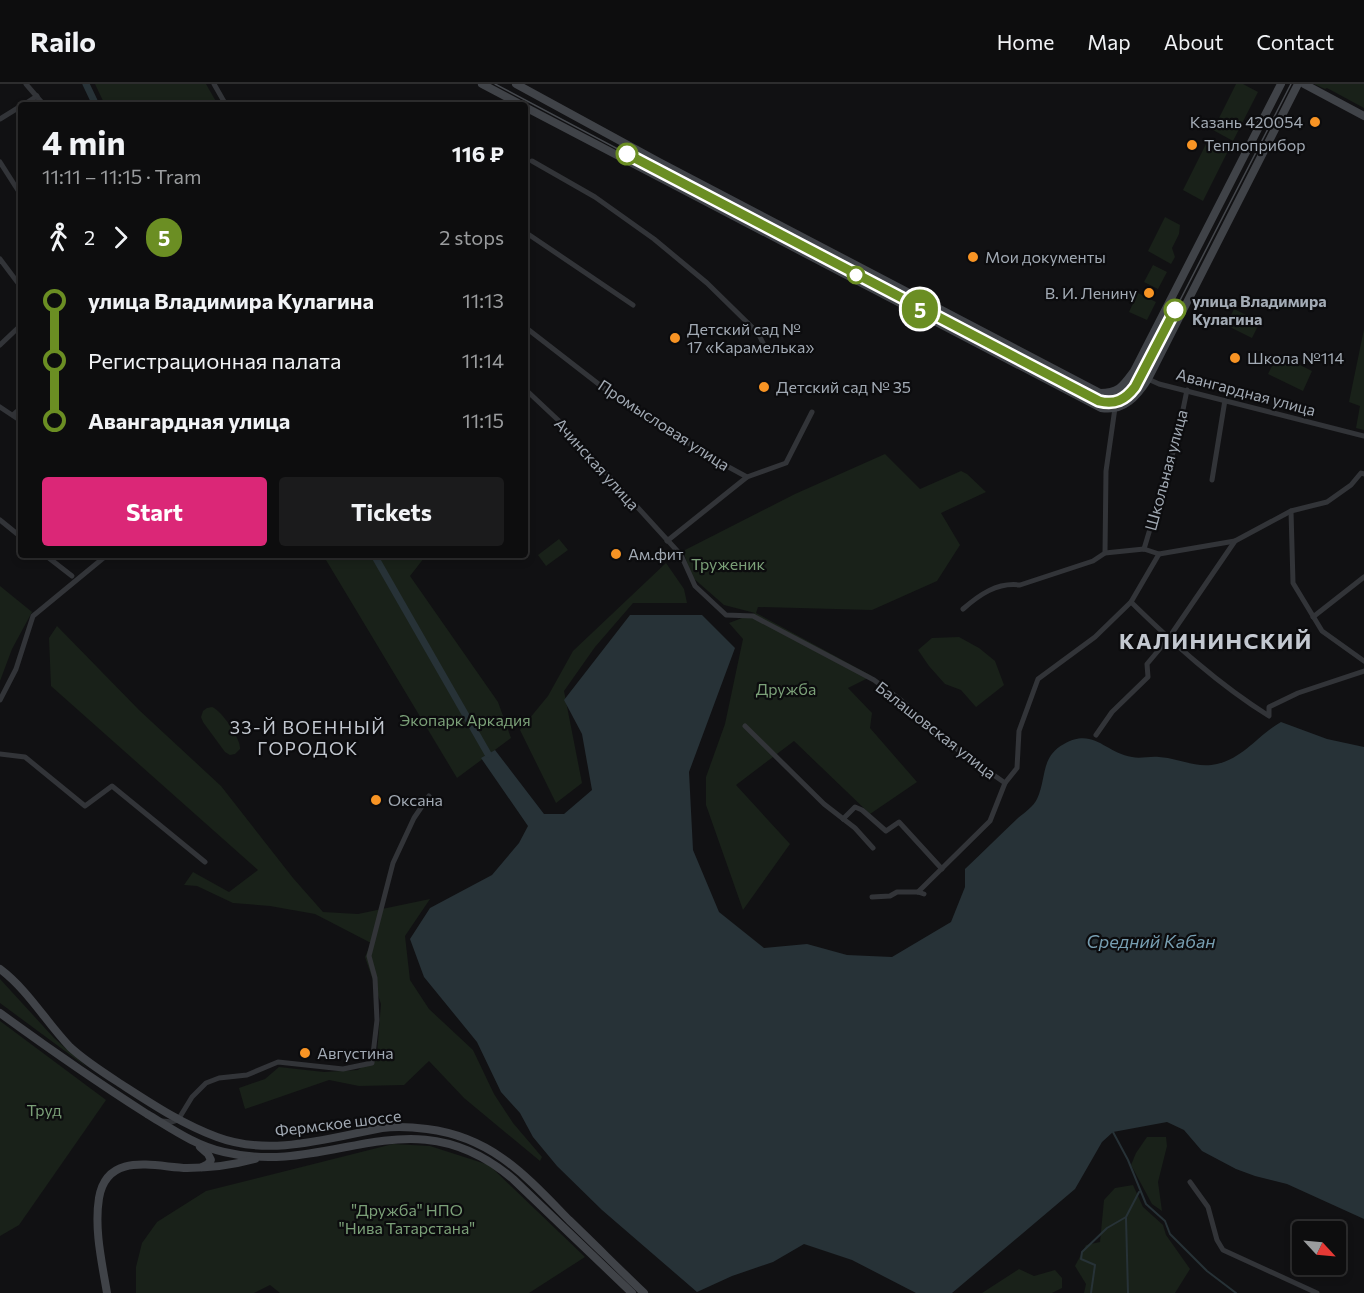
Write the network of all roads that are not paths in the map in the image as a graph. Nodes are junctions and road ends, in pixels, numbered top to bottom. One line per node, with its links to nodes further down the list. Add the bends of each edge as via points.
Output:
1 (26, 84): 8 (street)
2 (214, 84): 11 (street)
3 (482, 84): 12 (main road)
4 (516, 84): 5 (main road, via 1100,393 1112,393 1122,387 1134,371)
5 (1281, 84)
6 (1298, 84): 31 (main road)
7 (1304, 84): 15 (main road)
8 (37, 96): 9 (street); 10 (street)
9 (27, 102)
10 (42, 102)
11 (224, 102)
12 (515, 102)
13 (18, 108): 16 (street)
14 (528, 109): 36 (main road, via 1101,408)
15 (1364, 116)
16 (0, 119)
17 (532, 161): 30 (street, via 595,197 654,239 758,333)
18 (0, 162): 20 (street)
19 (18, 181): 20 (street)
20 (14, 183): 21 (street)
21 (18, 190)
22 (528, 234): 26 (street)
23 (0, 259): 24 (street)
24 (3, 270): 25 (street)
25 (18, 284)
26 (633, 305)
27 (18, 328): 29 (street)
28 (528, 329): 43 (street, Промысловая улица, via 614,396)
29 (0, 345)
30 (766, 351)
31 (1148, 379): 32 (street, Авангардная улица); 36 (main road, via 1132,400)
32 (1187, 390): 34 (street, Авангардная улица); 50 (street, Школьная улица, via 1177,439)
33 (528, 392): 48 (street, Ачинская улица)
34 (1225, 400): 41 (street, Авангардная улица); 44 (street)
35 (0, 407): 39 (street)
36 (1116, 408): 51 (street, via 1106,471)
37 (18, 411): 39 (street)
38 (812, 412): 43 (street, via 786,463)
39 (13, 415): 40 (street)
40 (18, 419)
41 (1364, 436)
42 (1364, 474): 45 (street, via 1327,502)
43 (747, 477): 48 (street)
44 (1212, 480)
45 (1291, 511): 49 (street); 59 (street, via 1293,584)
46 (0, 520): 47 (street)
47 (18, 535)
48 (667, 541): 67 (street, Балашовская улица, via 681,555 695,586 726,615 753,616 874,680 951,745)
49 (1235, 541): 52 (street); 60 (street)
50 (1144, 549): 51 (street); 52 (street)
51 (1106, 553): 58 (street, via 1020,585 984,591)
52 (1159, 554): 57 (street, Школьная улица)
53 (49, 558): 55 (street)
54 (103, 558): 63 (street, via 33,616 16,669)
55 (72, 576)
56 (1364, 578): 59 (street)
57 (1131, 602): 60 (street); 67 (street, Школьная улица, via 1095,637 1038,679 1019,731 1017,768)
58 (963, 609)
59 (1313, 617): 61 (street, via 1322,631)
60 (1168, 639): 62 (street, via 1232,693 1269,716 1269,707 1298,693); 65 (street, via 1147,664 1148,677 1112,712)
61 (1364, 660)
62 (1364, 671)
63 (0, 700)
64 (745, 726): 69 (street)
65 (1096, 735)
66 (0, 754): 71 (street, via 25,757 85,806 112,786)
67 (1005, 783): 72 (street, Школьная улица, via 990,821)
68 (429, 796): 79 (street, via 393,863 369,956 375,978 377,1020 372,1063 343,1069 278,1062 247,1075 219,1078 206,1083 192,1097)
69 (843, 819): 70 (street); 72 (street, via 855,807 886,831 898,822)
70 (873, 848)
71 (205, 862)
72 (942, 869): 73 (street, Школьная улица, via 921,893)
73 (872, 897)
74 (0, 969): 76 (main road, Фермское шоссе)
75 (0, 975): 76 (main road)
76 (15, 982): 79 (main road, Фермское шоссе, via 72,1048)
77 (0, 1013): 78 (main road, Фермское шоссе)
78 (157, 1120): 79 (street); 80 (main road, Фермское шоссе)
79 (178, 1120): 86 (main road, Фермское шоссе, via 247,1145 309,1143 403,1127 442,1131 480,1143 513,1165)
80 (195, 1142): 81 (main road, Фермское шоссе, via 226,1153); 82 (main road, via 211,1158)
81 (262, 1158): 82 (main road); 85 (main road, Фермское шоссе, via 386,1139 419,1138 454,1145 498,1166)
82 (201, 1167): 84 (main road, via 132,1165 120,1168 107,1179 99,1200 99,1243)
83 (1190, 1182): 87 (street, via 1208,1208 1223,1250)
84 (107, 1293)
85 (632, 1293)
86 (644, 1293)
87 (1317, 1293)

